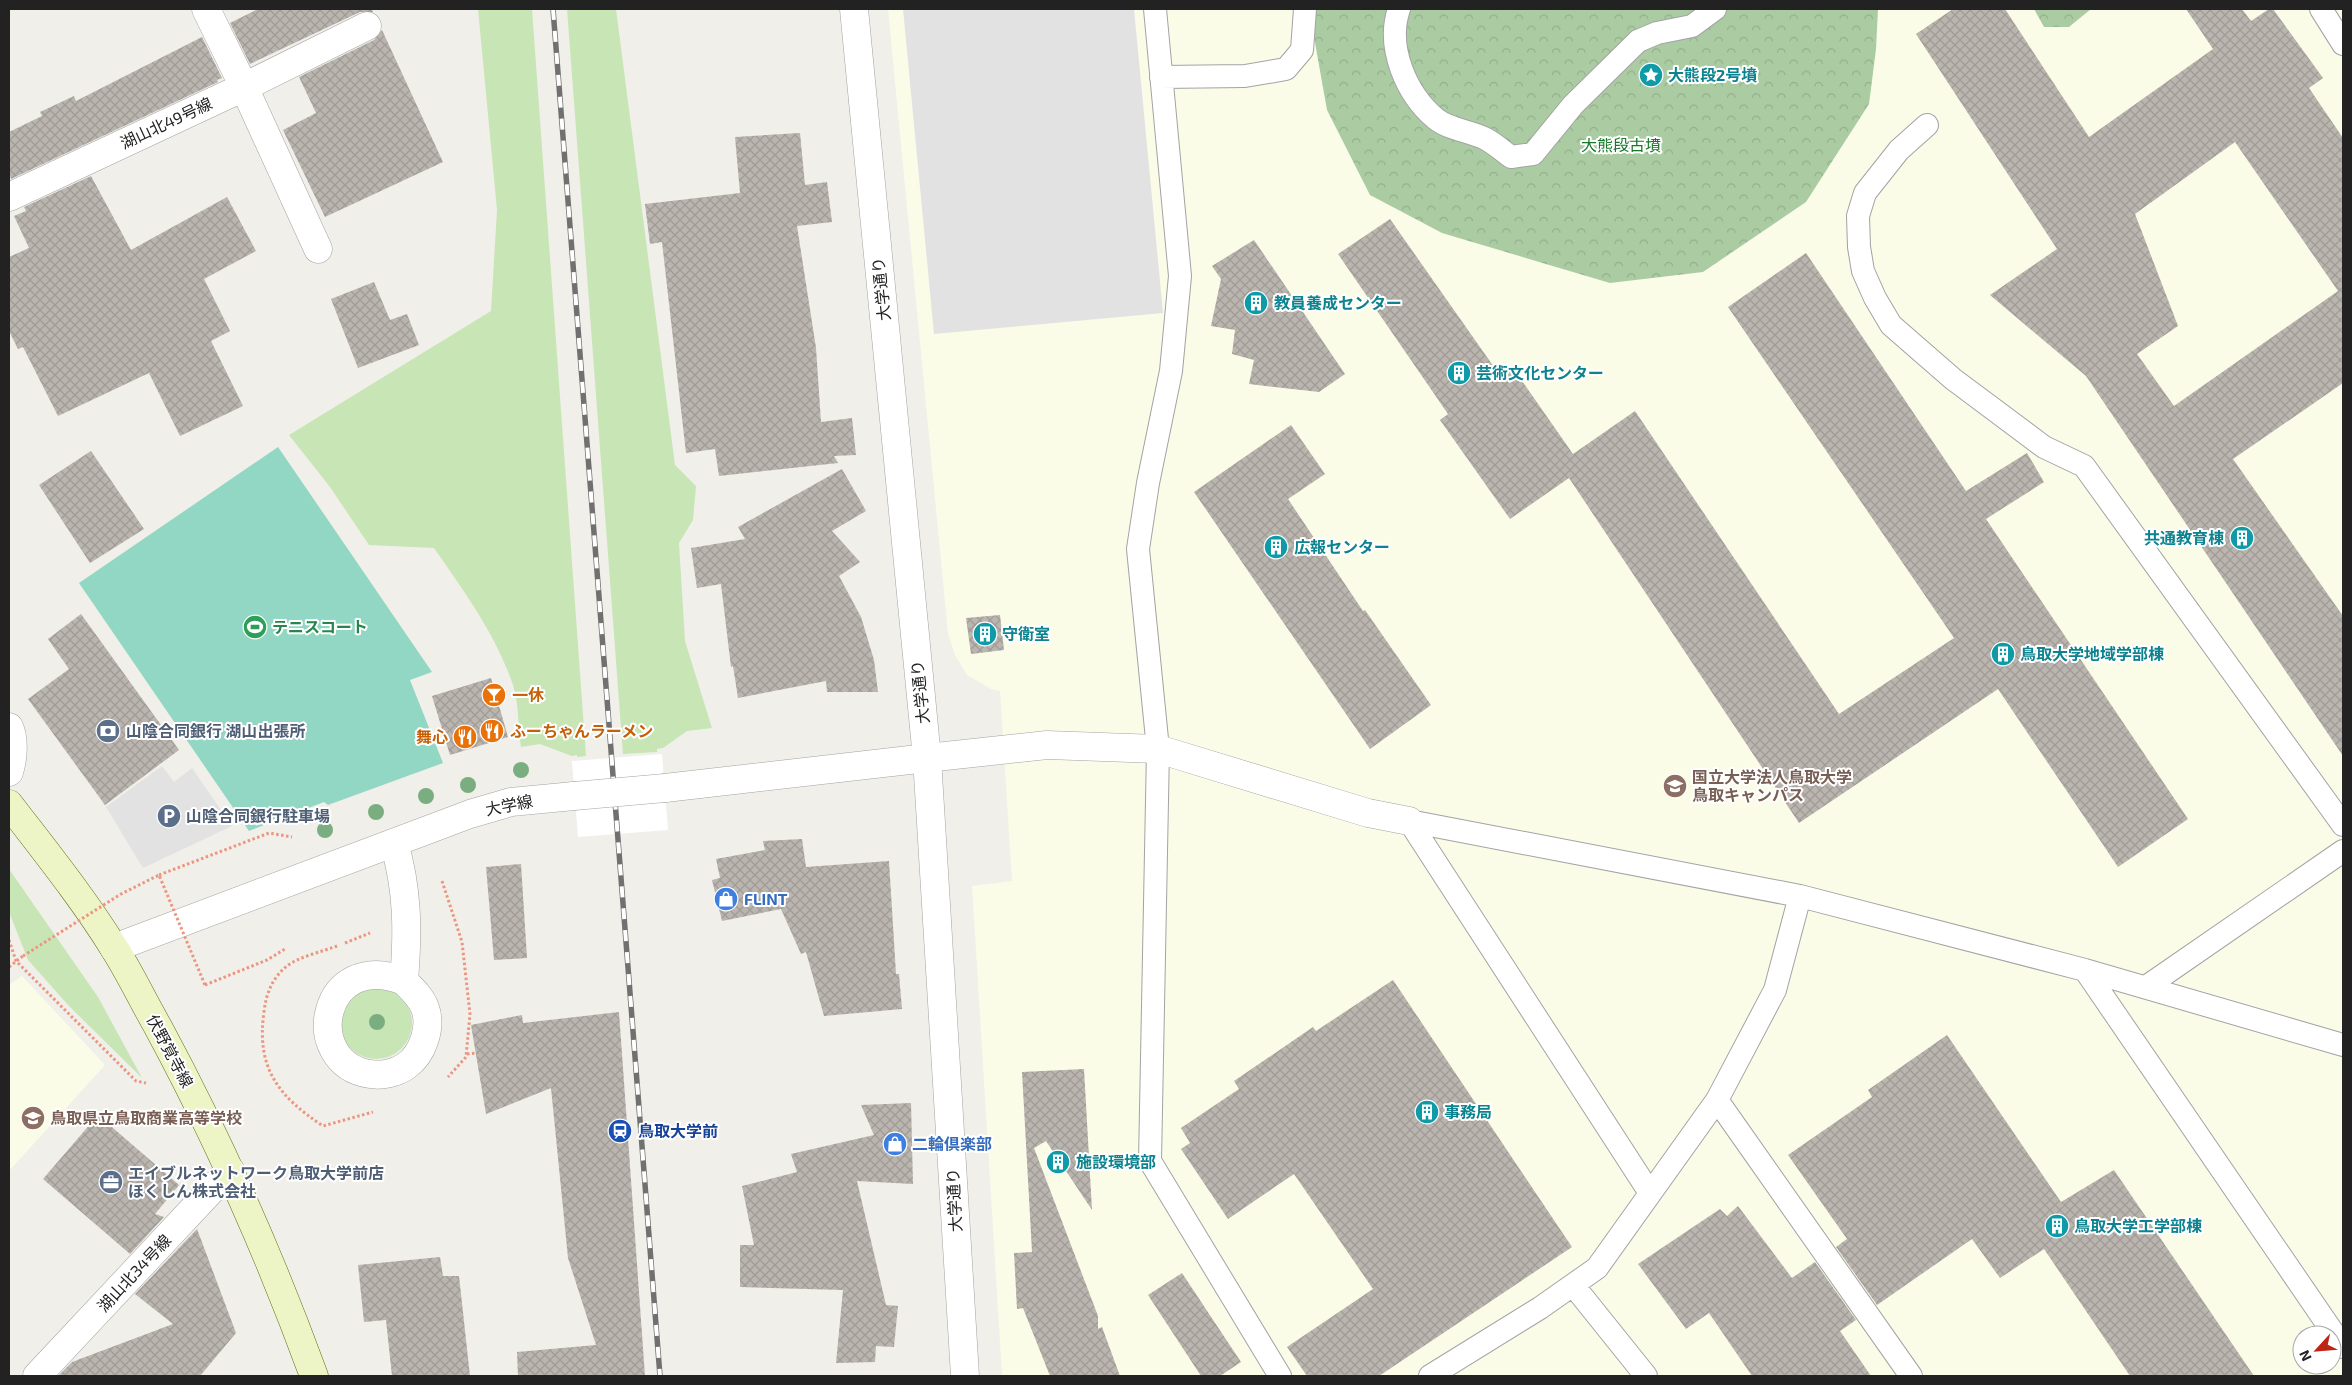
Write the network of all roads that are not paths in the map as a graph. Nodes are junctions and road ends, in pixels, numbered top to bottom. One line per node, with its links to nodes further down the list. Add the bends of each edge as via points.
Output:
1 (206, 9): 11 (street)
2 (854, 9): 17 (street, 大学通り)
3 (1154, 9): 10 (lane)
4 (1304, 9): 10 (lane, via 1302,50 1286,69 1244,76)
5 (1399, 9): 6 (lane, via 1395,46 1404,76 1421,102 1437,120 1486,139 1511,157 1534,154 1572,105 1638,41 1692,26)
6 (1715, 9)
7 (2321, 9): 9 (lane)
8 (367, 26): 11 (street, 湖山北49号線)
9 (2343, 44)
10 (1161, 76): 16 (lane, via 1180,276 1171,371 1138,549)
11 (244, 87): 13 (street, 湖山北49号線); 14 (street)
12 (1927, 126): 21 (lane, via 1899,150 1876,178 1865,193 1858,216 1863,271 1879,305 1891,325 1953,379 2044,447 2084,466)
13 (9, 197)
14 (318, 249)
15 (9, 727): 18 (street, via 12,762)
16 (1158, 749): 17 (street, 大学線, via 1047,745); 20 (street, 大学線, via 1368,814); 38 (lane, via 1150,1161)
17 (927, 758): 22 (street, 大学線, bridge, via 511,802); 37 (street, 大学通り)
18 (9, 772)
19 (9, 804): 25 (main road, 伏野覚寺線)
20 (1409, 821): 24 (lane); 32 (lane)
21 (2343, 825)
22 (394, 843): 25 (street, 大学線); 27 (street, via 404,874 408,932)
23 (2343, 851): 28 (lane)
24 (1800, 896): 26 (lane); 30 (lane, via 1775,990)
25 (114, 948): 31 (main road, 伏野覚寺線, via 179,1066)
26 (2085, 970): 28 (lane); 34 (lane)
27 (404, 982)
28 (2146, 987): 29 (lane)
29 (2343, 1045)
30 (1717, 1100): 32 (lane); 41 (lane)
31 (230, 1170): 35 (street, 湖山北34号線); 36 (main road, 伏野覚寺線)
32 (1650, 1193): 33 (lane, via 1597,1268)
33 (1573, 1285): 39 (lane); 40 (lane)
34 (2343, 1347)
35 (37, 1376)
36 (314, 1376)
37 (965, 1376)
38 (1280, 1376)
39 (1430, 1376)
40 (1646, 1376)
41 (1911, 1376)

